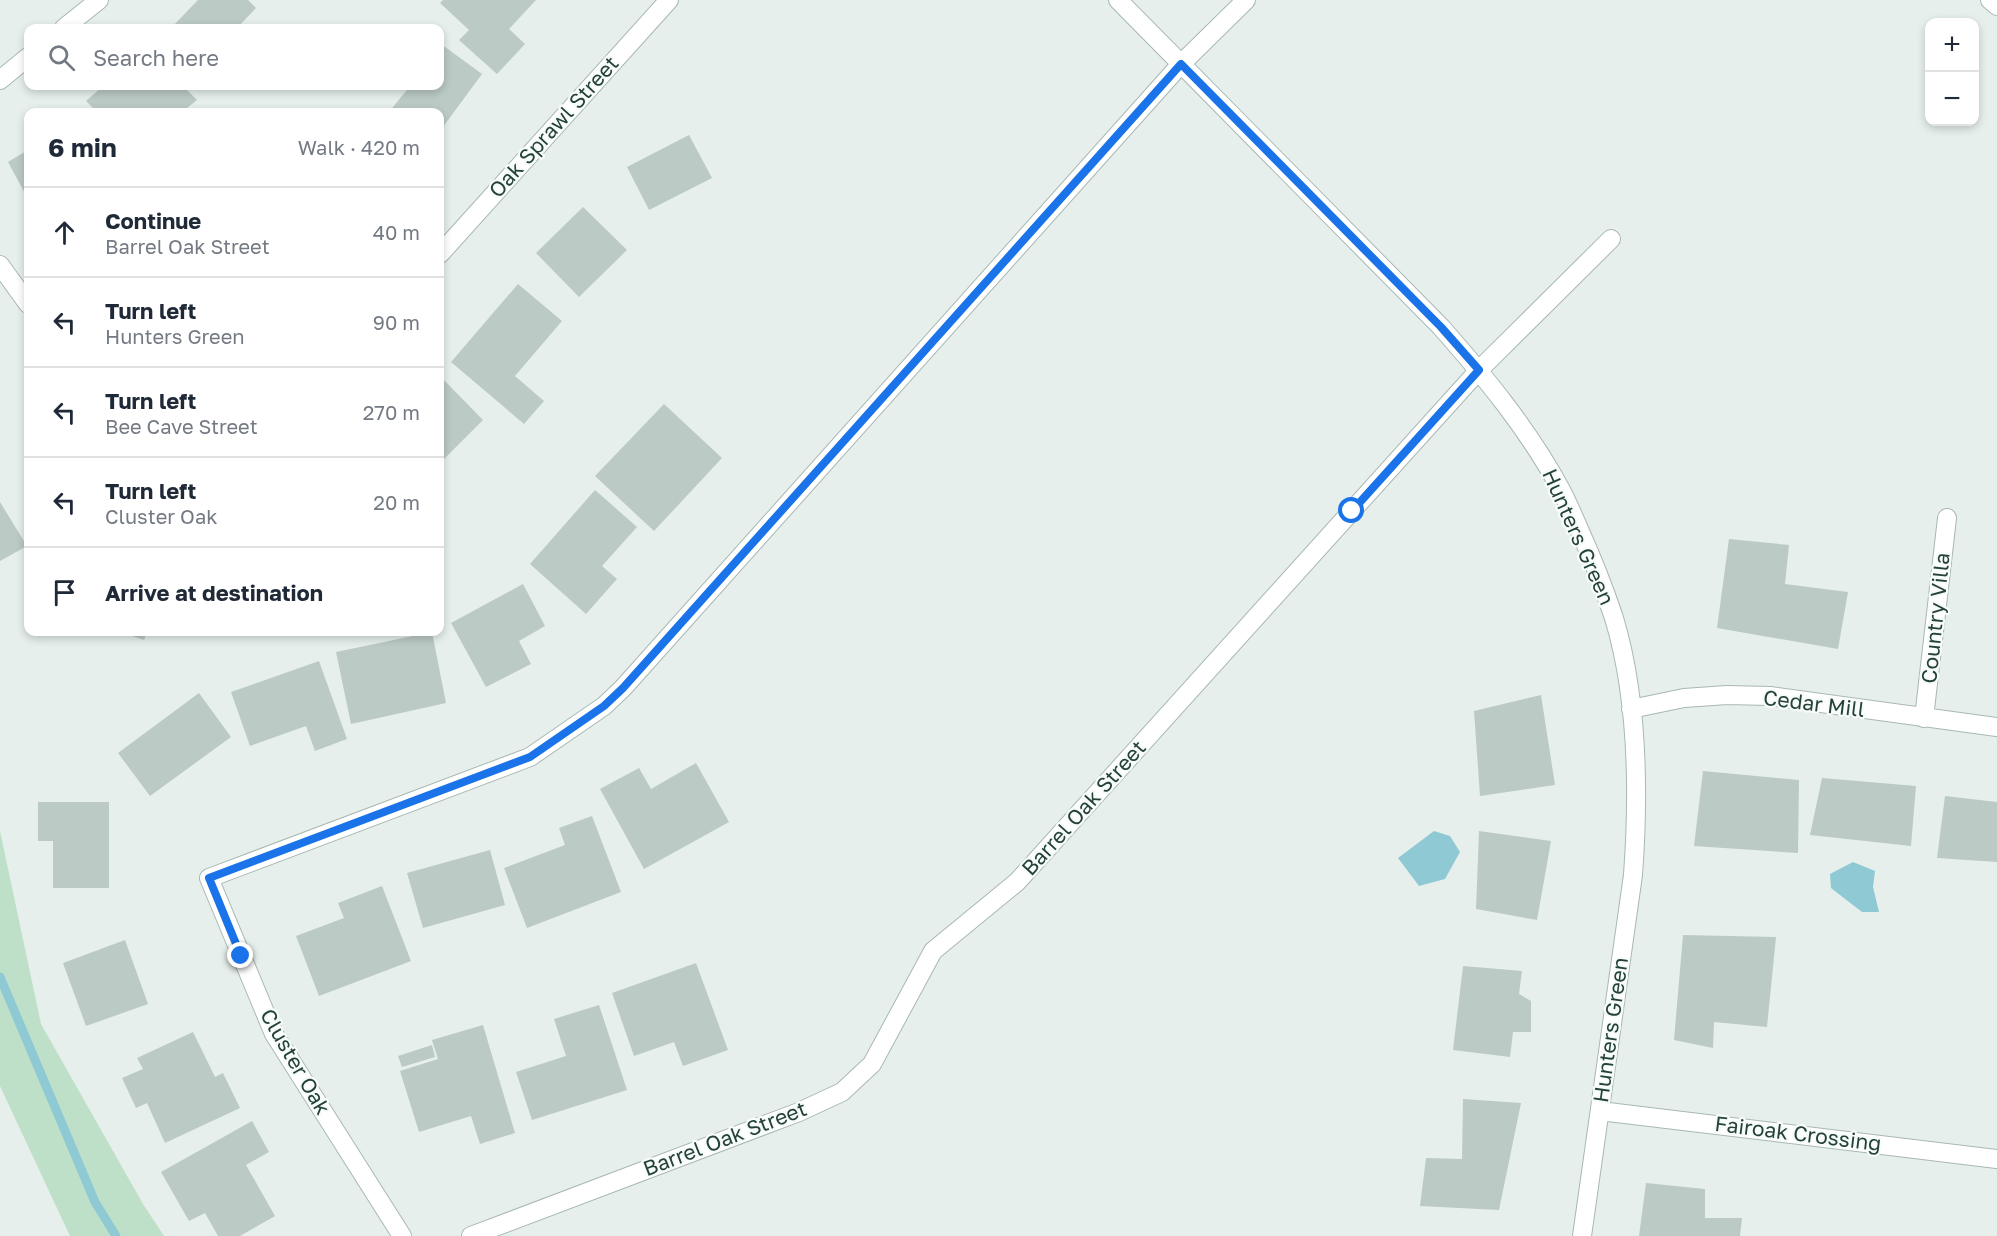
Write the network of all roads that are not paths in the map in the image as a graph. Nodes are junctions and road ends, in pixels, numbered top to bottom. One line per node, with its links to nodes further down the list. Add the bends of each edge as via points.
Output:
1 (99, 0): 7 (street)
2 (669, 0): 12 (street, Oak Sprawl Street)
3 (1118, 0): 9 (street, Hunters Green)
4 (1246, 0): 9 (street)
5 (1990, 0): 6 (street)
6 (1997, 6)
7 (69, 24)
8 (24, 60): 10 (street)
9 (1181, 64): 15 (street, Hunters Green); 22 (street, Cluster Oak, via 604,706 530,757 209,878 274,1034)
10 (0, 80)
11 (1611, 239): 15 (street, Barrel Oak Street)
12 (444, 250)
13 (0, 265): 14 (street)
14 (24, 298)
15 (1479, 370): 17 (street, Hunters Green, via 1561,488 1614,619); 23 (street, Barrel Oak Street, via 1017,882 933,951 872,1064 842,1092 799,1112)
16 (1947, 518): 18 (street, Country Villa)
17 (1631, 709): 18 (street, Cedar Mill, via 1684,698 1770,696); 20 (street, Hunters Green, via 1636,831)
18 (1924, 718): 19 (street, Cedar Mill)
19 (1997, 727)
20 (1600, 1111): 21 (street, Fairoak Crossing); 24 (street, Hunters Green)
21 (1997, 1159)
22 (402, 1236)
23 (471, 1236)
24 (1582, 1236)

